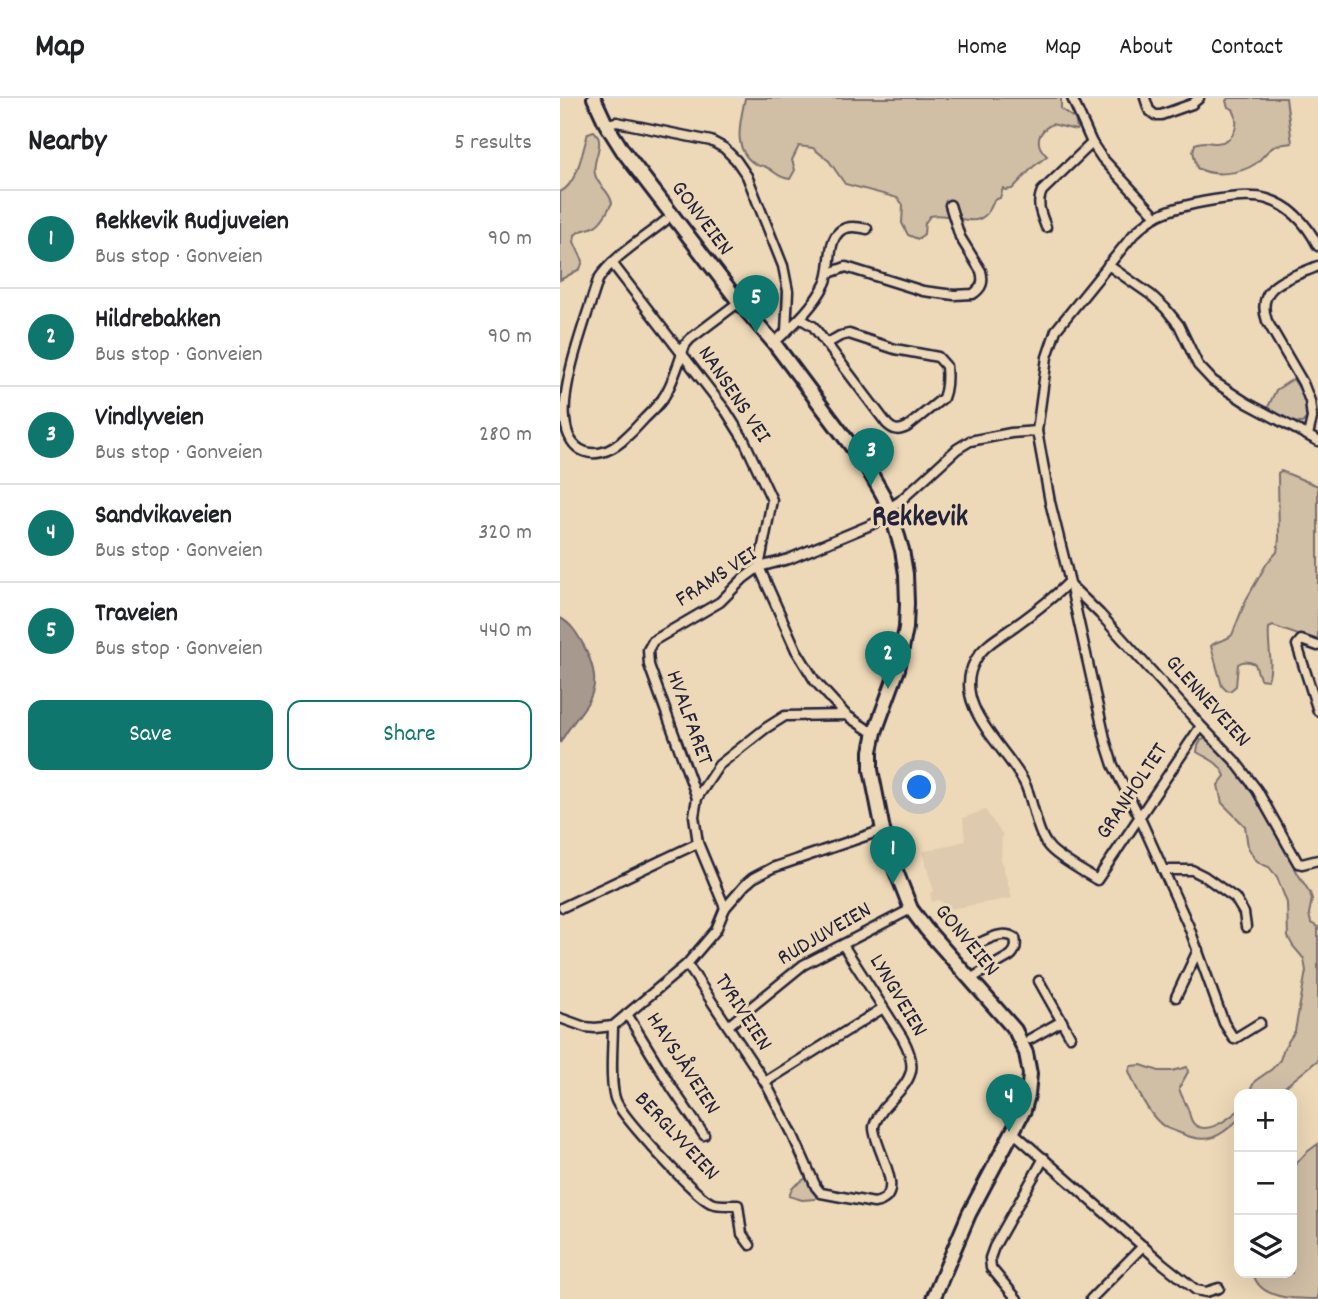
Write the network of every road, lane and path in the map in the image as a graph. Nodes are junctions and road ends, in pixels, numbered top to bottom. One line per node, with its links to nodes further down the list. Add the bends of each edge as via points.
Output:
1 (594, 98): 5 (street, GONVEIEN)
2 (1072, 98): 6 (street)
3 (1145, 98): 4 (street, via 1155,115)
4 (1199, 98)
5 (606, 124): 17 (street, GONVEIEN); 19 (street, via 617,122 711,141 736,160 747,176 782,266 788,291)
6 (1092, 143): 8 (street); 10 (street, via 1042,191 1040,210)
7 (950, 205): 16 (street, via 960,237 983,278 973,295 933,293 846,267)
8 (1156, 216): 12 (street, via 1188,205 1258,197 1296,215); 14 (street)
9 (665, 221): 13 (street)
10 (1046, 227)
11 (867, 229): 16 (street, via 839,232)
12 (1318, 246)
13 (612, 263): 22 (street, NANSENS VEI); 23 (street, via 598,280)
14 (1108, 265): 24 (street, via 1056,330 1047,357); 25 (street, via 1165,308 1179,325 1198,365 1213,381)
15 (1318, 266): 25 (street, via 1270,289 1264,301 1267,321 1311,401)
16 (829, 273): 18 (street)
17 (739, 302): 20 (street, GONVEIEN); 22 (street, via 690,339)
18 (801, 319): 19 (street); 21 (street, via 813,326)
19 (786, 332): 20 (street)
20 (774, 343): 27 (street, GONVEIEN, via 867,467)
21 (826, 344): 21 (street, via 892,428 907,427 943,398 946,366 937,357 849,334)
22 (681, 354): 23 (street, via 654,410 606,451 578,449 570,438); 28 (street, NANSENS VEI, via 726,411 768,488 772,500)
23 (563, 397)
24 (1037, 431): 27 (street, FRAMS VEI, via 970,441); 29 (street)
25 (1308, 435): 26 (street)
26 (1318, 441)
27 (890, 512): 28 (street, FRAMS VEI, via 789,559); 35 (street, GONVEIEN, via 902,550 908,603 895,682)
28 (759, 567): 31 (street, FRAMS VEI, via 720,602 653,641); 33 (street, via 796,650 815,681)
29 (1069, 583): 34 (street, GLENNEVEIEN); 37 (street, via 1105,743); 37 (street, GRANHOLTET, via 978,654 970,674 971,702 1024,781 1051,850 1097,880)
30 (1318, 646): 32 (street, via 1301,640 1297,645)
31 (648, 650): 36 (street, HVALFARET, via 654,683)
32 (1318, 711)
33 (846, 715): 35 (street); 36 (street, via 785,716 719,765)
34 (1201, 726): 37 (street, GRANHOLTET); 40 (street, GLENNEVEIEN, via 1257,789 1298,863)
35 (875, 732): 38 (street, GONVEIEN, via 871,770)
36 (696, 798): 39 (street, HVALFARET)
37 (1139, 816): 41 (street)
38 (883, 830): 43 (street, via 762,872); 44 (street, GONVEIEN)
39 (698, 843): 42 (street); 43 (street, HVALFARET)
40 (1318, 860)
41 (1163, 870): 45 (street, via 1192,870 1204,876 1235,898); 48 (street)
42 (563, 907)
43 (725, 908): 49 (street, via 716,930)
44 (911, 908): 47 (street, RUDJUVEIEN); 50 (street, GONVEIEN)
45 (1246, 927)
46 (976, 944): 50 (street, via 1007,934 1015,938 1016,948)
47 (843, 945): 53 (street, LYNGVEIEN); 59 (street, RUDJUVEIEN, via 803,965)
48 (1198, 950): 52 (street); 57 (street, via 1234,1039)
49 (687, 964): 54 (street); 59 (street, TYRIVEIEN)
50 (970, 979): 63 (street, GONVEIEN, via 1015,1030 1026,1053 1028,1095)
51 (1039, 981): 56 (street)
52 (1176, 997)
53 (883, 1009): 62 (street); 62 (street, LYNGVEIEN, via 909,1049 912,1064 905,1086 874,1123 890,1179 882,1202 821,1193)
54 (627, 1014): 58 (street); 64 (street, HAVSJÅVEIEN)
55 (560, 1018): 58 (street, via 585,1027)
56 (1062, 1021): 60 (street); 61 (street)
57 (1260, 1023)
58 (613, 1026): 66 (street, BERGLYVEIEN, via 615,1100 700,1195 712,1203 738,1205 742,1234)
59 (728, 1026): 62 (street, TYRIVEIEN)
60 (1070, 1036)
61 (1030, 1039)
62 (765, 1082)
63 (1013, 1132): 65 (street); 69 (street, GONVEIEN, via 970,1212)
64 (704, 1135)
65 (1044, 1158): 67 (street); 70 (street, via 990,1258 991,1268)
66 (750, 1245)
67 (1143, 1246): 68 (street, via 1196,1290); 71 (street)
68 (1219, 1288)
69 (933, 1299)
70 (1017, 1299)
71 (1091, 1299)

